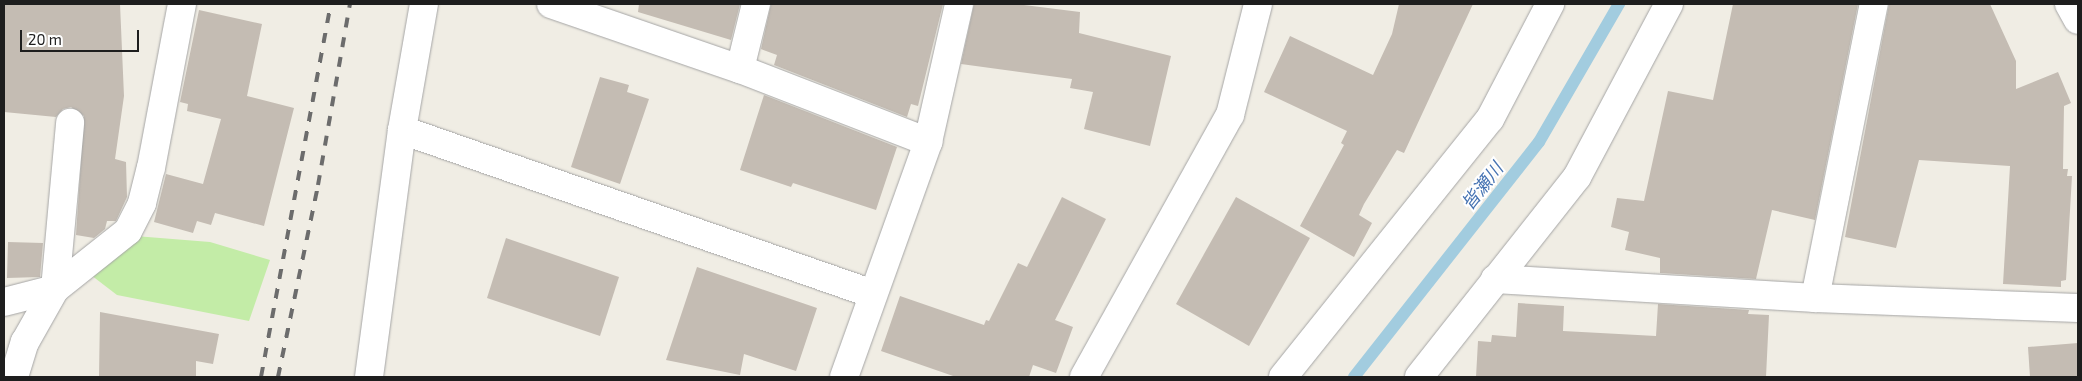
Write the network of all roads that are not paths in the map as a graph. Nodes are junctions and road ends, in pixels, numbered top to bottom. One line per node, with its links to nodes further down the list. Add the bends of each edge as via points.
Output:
1 (182, 4): 17 (street, via 142,203 128,231)
2 (424, 4): 14 (street)
3 (551, 4): 12 (street)
4 (756, 4): 12 (street)
5 (959, 4): 15 (street)
6 (1258, 4): 25 (street, via 1230,115)
7 (1550, 4): 26 (street, via 1490,119)
8 (1669, 4): 16 (street, via 1577,177)
9 (1874, 4): 19 (street)
10 (2069, 4): 11 (street)
11 (2078, 20)
12 (740, 69): 15 (street)
13 (70, 123): 17 (street)
14 (402, 130): 18 (street); 23 (street)
15 (928, 142): 18 (street)
16 (1495, 280): 19 (street); 27 (street)
17 (55, 289): 20 (street); 22 (street, via 25,342)
18 (872, 294): 24 (street)
19 (1815, 298): 21 (street)
20 (4, 302)
21 (2078, 308)
22 (14, 377)
23 (369, 377)
24 (844, 377)
25 (1084, 377)
26 (1283, 377)
27 (1419, 377)

